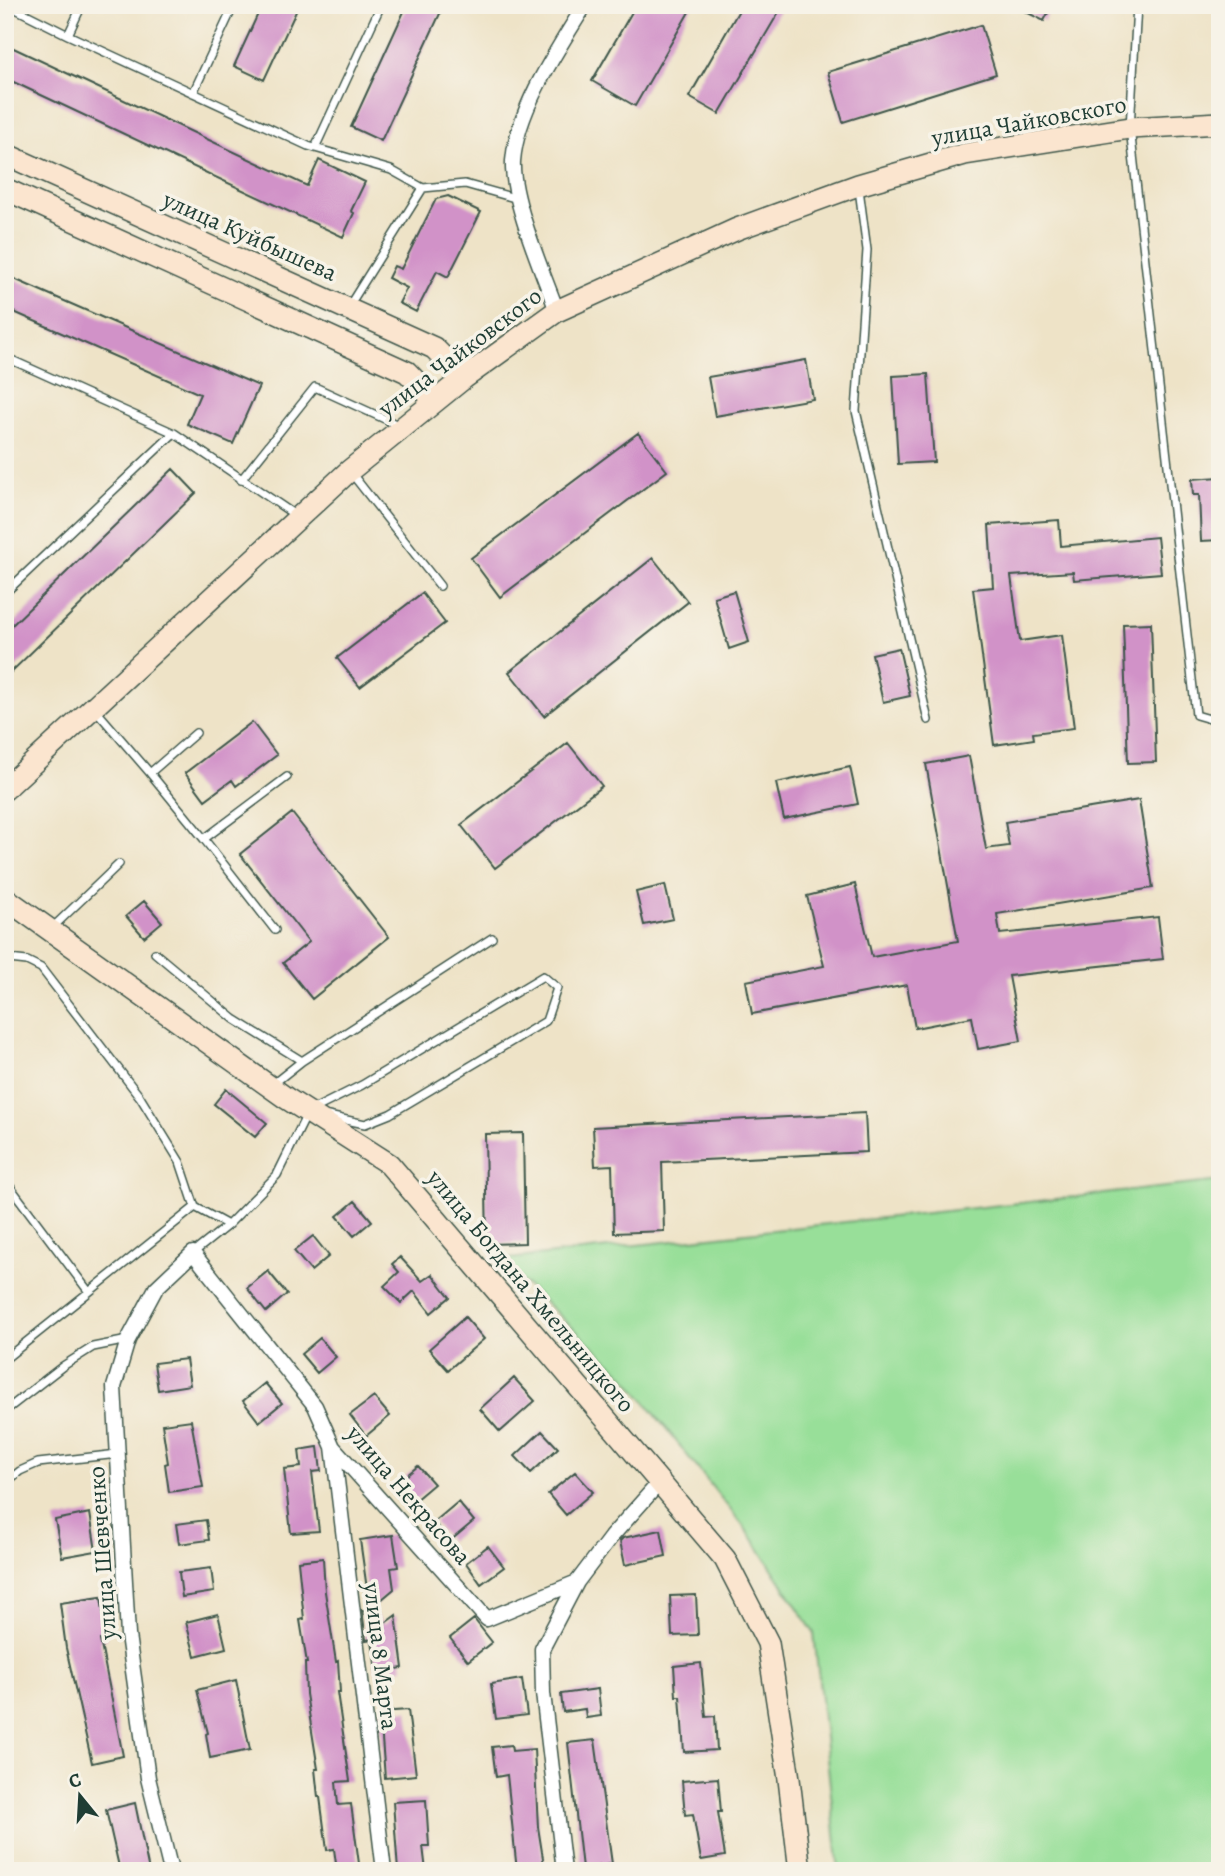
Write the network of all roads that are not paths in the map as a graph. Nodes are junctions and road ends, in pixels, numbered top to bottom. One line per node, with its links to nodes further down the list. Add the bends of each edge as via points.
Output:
1 (8, 5): 7 (lane)
2 (82, 5): 7 (lane)
3 (234, 5): 8 (lane)
4 (381, 5): 11 (lane)
5 (585, 5): 16 (street, via 538,84 521,128 513,162)
6 (1137, 5): 10 (lane)
7 (68, 35): 8 (lane)
8 (193, 93): 11 (lane)
9 (1220, 123): 10 (main road, улица Чайковского)
10 (1130, 128): 13 (main road, улица Чайковского, via 965,154); 31 (lane, via 1196,715)
11 (315, 148): 14 (lane, via 391,170)
12 (5, 154): 17 (main road, улица Куйбышева)
13 (858, 184): 18 (main road, улица Чайковского, via 737,229); 30 (lane, via 867,250 856,411)
14 (423, 188): 16 (lane, via 465,184); 17 (lane)
15 (5, 189): 21 (main road, via 407,372)
16 (519, 199): 18 (street)
17 (347, 310): 20 (main road, улица Куйбышева, via 434,348)
18 (557, 311): 20 (main road, улица Чайковского)
19 (5, 357): 23 (lane)
20 (464, 377): 21 (main road, улица Чайковского)
21 (435, 401): 22 (main road, улица Чайковского)
22 (402, 427): 24 (main road, улица Чайковского); 25 (lane, via 315,387)
23 (174, 433): 25 (lane); 28 (lane)
24 (349, 471): 26 (main road, улица Чайковского); 27 (lane)
25 (241, 481): 26 (lane)
26 (298, 517): 29 (main road, улица Чайковского)
27 (440, 586)
28 (5, 593)
29 (93, 707): 33 (lane); 35 (main road, улица Чайковского)
30 (928, 720)
31 (1220, 722)
32 (196, 733): 33 (lane)
33 (150, 773): 36 (lane)
34 (287, 777): 36 (lane)
35 (5, 789)
36 (204, 839): 39 (lane)
37 (119, 864): 40 (lane)
38 (7, 900): 40 (main road, улица Богдана Хмельницкого); 43 (lane)
39 (275, 930)
40 (49, 931): 45 (main road, улица Богдана Хмельницкого)
41 (492, 938): 44 (lane)
42 (155, 953): 44 (lane, via 234,1019)
43 (7, 962): 48 (lane, via 27,961 41,968 140,1097 180,1162)
44 (302, 1061): 45 (lane)
45 (270, 1086): 46 (main road, улица Богдана Хмельницкого)
46 (308, 1112): 46 (lane, via 362,1085 543,976 557,988 546,1021 390,1114 365,1124); 49 (lane, via 277,1175); 58 (main road, улица Богдана Хмельницкого, via 389,1164)
47 (5, 1180): 51 (lane)
48 (195, 1206): 49 (lane); 51 (lane)
49 (228, 1225): 50 (lane)
50 (194, 1253): 52 (street, улица Шевченко, via 156,1288); 55 (street, улица Некрасова, via 315,1406)
51 (89, 1292): 53 (lane)
52 (128, 1340): 54 (lane, via 93,1347); 56 (street, улица Шевченко, via 114,1387)
53 (5, 1359)
54 (5, 1411)
55 (332, 1447): 59 (street, улица Некрасова, via 487,1619); 61 (street, улица 8 Марта)
56 (118, 1454): 57 (lane, via 38,1463); 60 (street, улица Шевченко, via 128,1635 148,1778)
57 (5, 1483)
58 (659, 1483): 59 (street); 63 (main road, улица Богдана Хмельницкого, via 725,1559 768,1643)
59 (577, 1582): 62 (street, via 542,1649)
60 (171, 1871)
61 (384, 1871)
62 (564, 1871)
63 (800, 1871)

